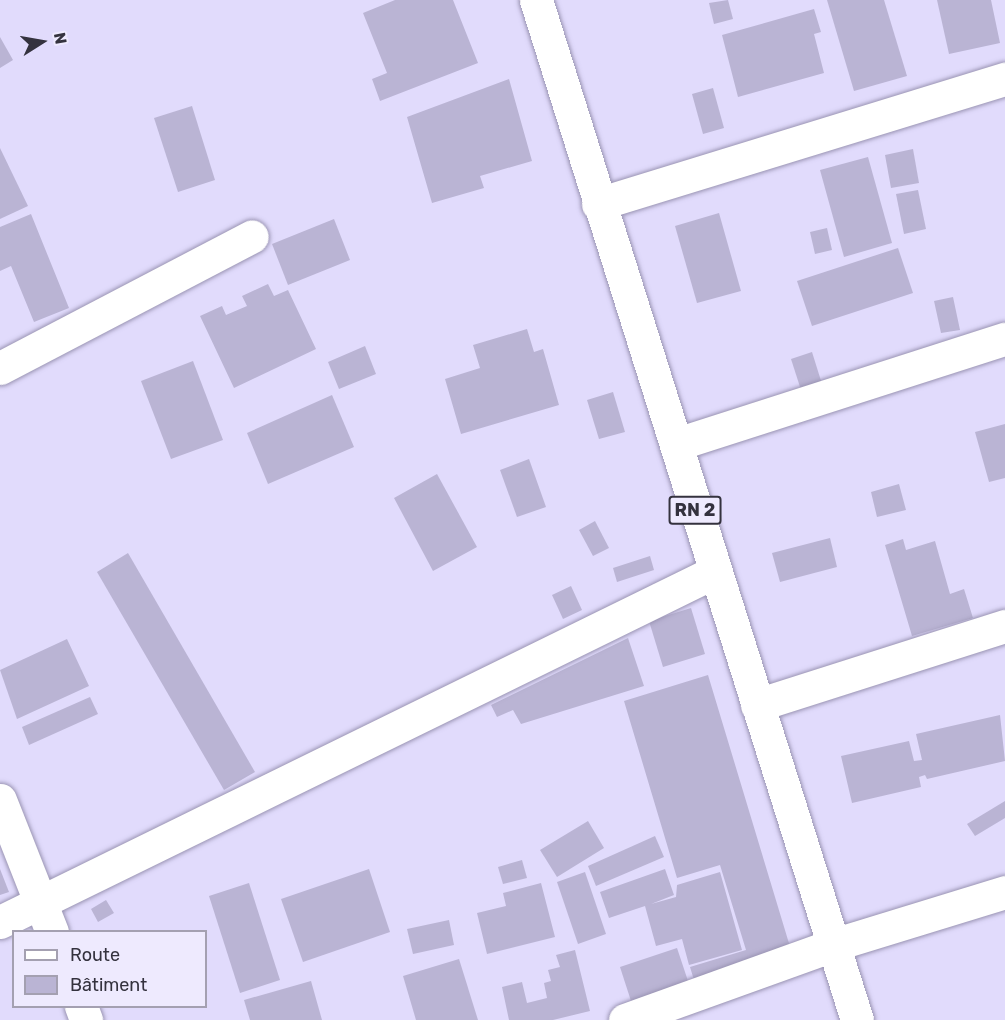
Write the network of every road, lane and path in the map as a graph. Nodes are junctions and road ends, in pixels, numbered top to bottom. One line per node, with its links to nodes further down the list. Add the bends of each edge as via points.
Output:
1 (536, 0): 3 (main road, RN 2)
2 (1005, 79): 3 (main road)
3 (597, 204): 7 (main road, RN 2)
4 (252, 236): 6 (main road)
5 (1005, 339): 7 (main road)
6 (0, 369)
7 (677, 444): 8 (main road, RN 2)
8 (712, 573): 10 (main road, RN 2); 13 (main road)
9 (1005, 626): 10 (main road)
10 (757, 705): 15 (main road, RN 2)
11 (0, 800): 13 (main road)
12 (1005, 892): 15 (main road)
13 (46, 917): 14 (main road)
14 (0, 922)
15 (832, 945): 16 (main road); 17 (main road, RN 2)
16 (625, 1020)
17 (857, 1020)

